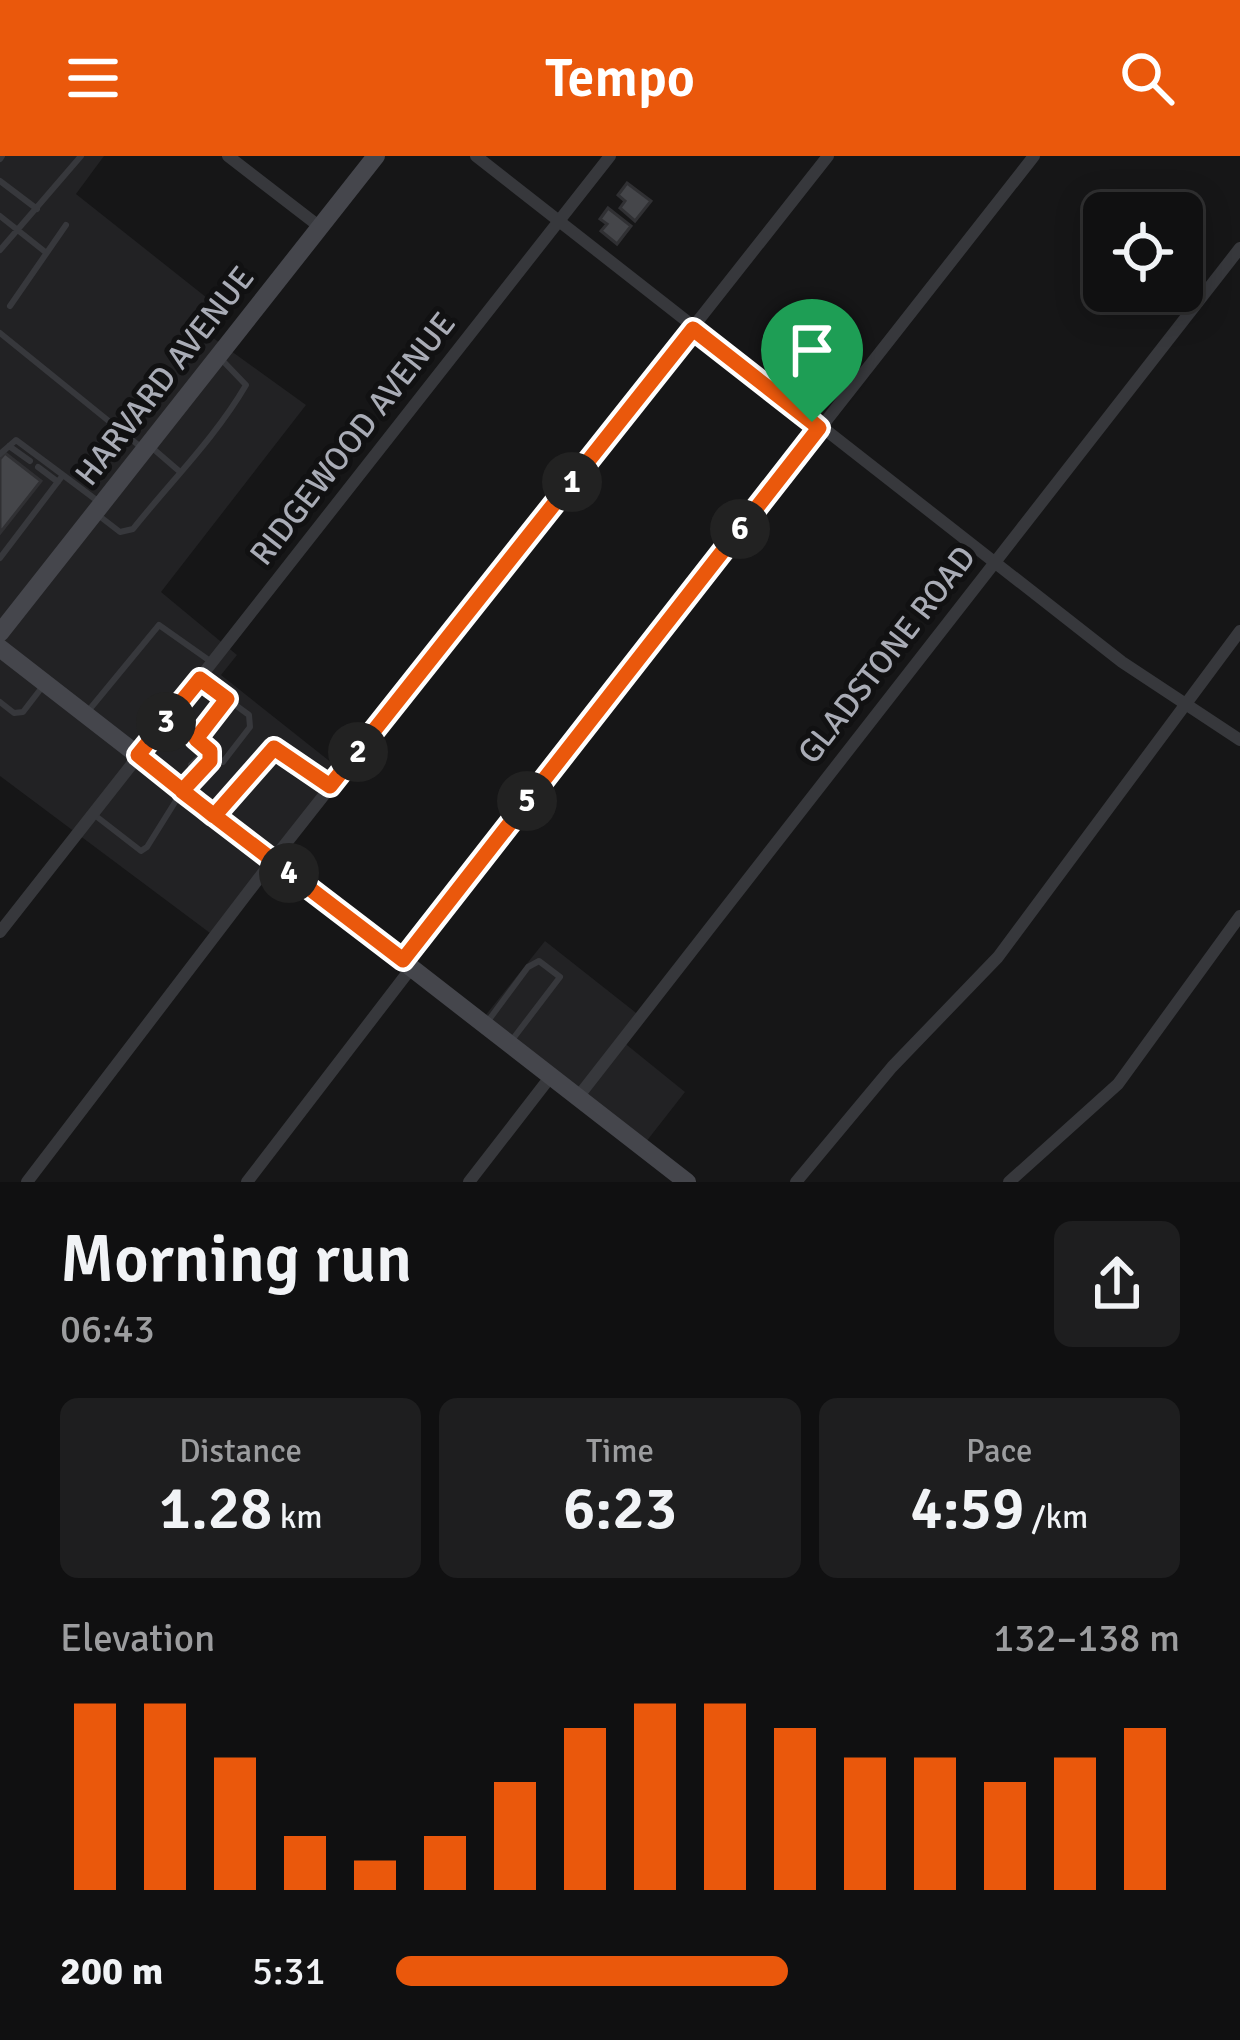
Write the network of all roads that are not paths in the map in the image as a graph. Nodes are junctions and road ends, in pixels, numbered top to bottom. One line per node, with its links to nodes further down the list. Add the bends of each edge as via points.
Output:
1 (81, 156): 9 (lane)
2 (228, 156): 13 (street)
3 (376, 156): 13 (main road, HARVARD AVENUE)
4 (476, 156): 11 (street)
5 (610, 156): 11 (street, RIDGEWOOD AVENUE)
6 (828, 156): 19 (street)
7 (1034, 156): 22 (street)
8 (0, 181): 9 (lane)
9 (37, 209): 14 (lane)
10 (0, 216): 14 (lane)
11 (558, 222): 19 (street); 34 (street, RIDGEWOOD AVENUE)
12 (66, 225): 17 (lane)
13 (320, 227): 21 (main road, HARVARD AVENUE)
14 (17, 230): 16 (lane); 17 (lane)
15 (1240, 248): 30 (street, GLADSTONE ROAD)
16 (0, 250)
17 (45, 252): 18 (lane)
18 (10, 306)
19 (693, 329): 22 (street); 45 (street)
20 (0, 333): 24 (lane)
21 (218, 357): 24 (main road, HARVARD AVENUE); 26 (lane, via 246,385 216,436)
22 (819, 428): 30 (street); 51 (street)
23 (7, 445): 25 (lane); 27 (lane); 27 (lane, via 16,440)
24 (147, 448): 26 (lane); 28 (main road, HARVARD AVENUE)
25 (0, 454)
26 (179, 471): 28 (lane, via 133,529 120,532)
27 (61, 479): 28 (lane); 29 (lane)
28 (98, 509): 32 (main road, HARVARD AVENUE)
29 (0, 556)
30 (994, 562): 39 (street); 55 (street, GLADSTONE ROAD)
31 (1240, 632): 39 (street)
32 (0, 633)
33 (0, 647): 36 (main road)
34 (212, 663): 35 (street, RIDGEWOOD AVENUE); 40 (lane, via 159,625)
35 (200, 679): 37 (lane); 43 (street, RIDGEWOOD AVENUE)
36 (45, 683): 38 (lane, via 23,712); 40 (main road)
37 (227, 699): 42 (lane, via 196,739); 42 (lane, via 249,715 250,727 223,762)
38 (0, 702)
39 (1184, 705): 41 (street); 60 (street, via 998,957)
40 (85, 714): 43 (main road)
41 (1240, 740)
42 (210, 751): 44 (lane, via 191,765)
43 (138, 755): 44 (main road); 46 (street, RIDGEWOOD AVENUE)
44 (188, 784): 46 (lane, via 141,850); 47 (main road)
45 (330, 786): 47 (lane, via 274,748); 48 (street)
46 (92, 813): 50 (street, RIDGEWOOD AVENUE)
47 (214, 816): 48 (main road)
48 (272, 861): 51 (main road); 56 (street)
49 (1240, 916): 61 (street, via 1118,1084)
50 (0, 932)
51 (408, 964): 52 (main road); 57 (street)
52 (485, 1024): 53 (main road); 53 (lane, via 528,967 539,962 560,977)
53 (509, 1043): 54 (main road)
54 (551, 1076): 55 (main road); 58 (street)
55 (578, 1096): 59 (main road)
56 (27, 1182)
57 (248, 1182)
58 (470, 1182)
59 (687, 1182)
60 (796, 1182)
61 (1009, 1182)

